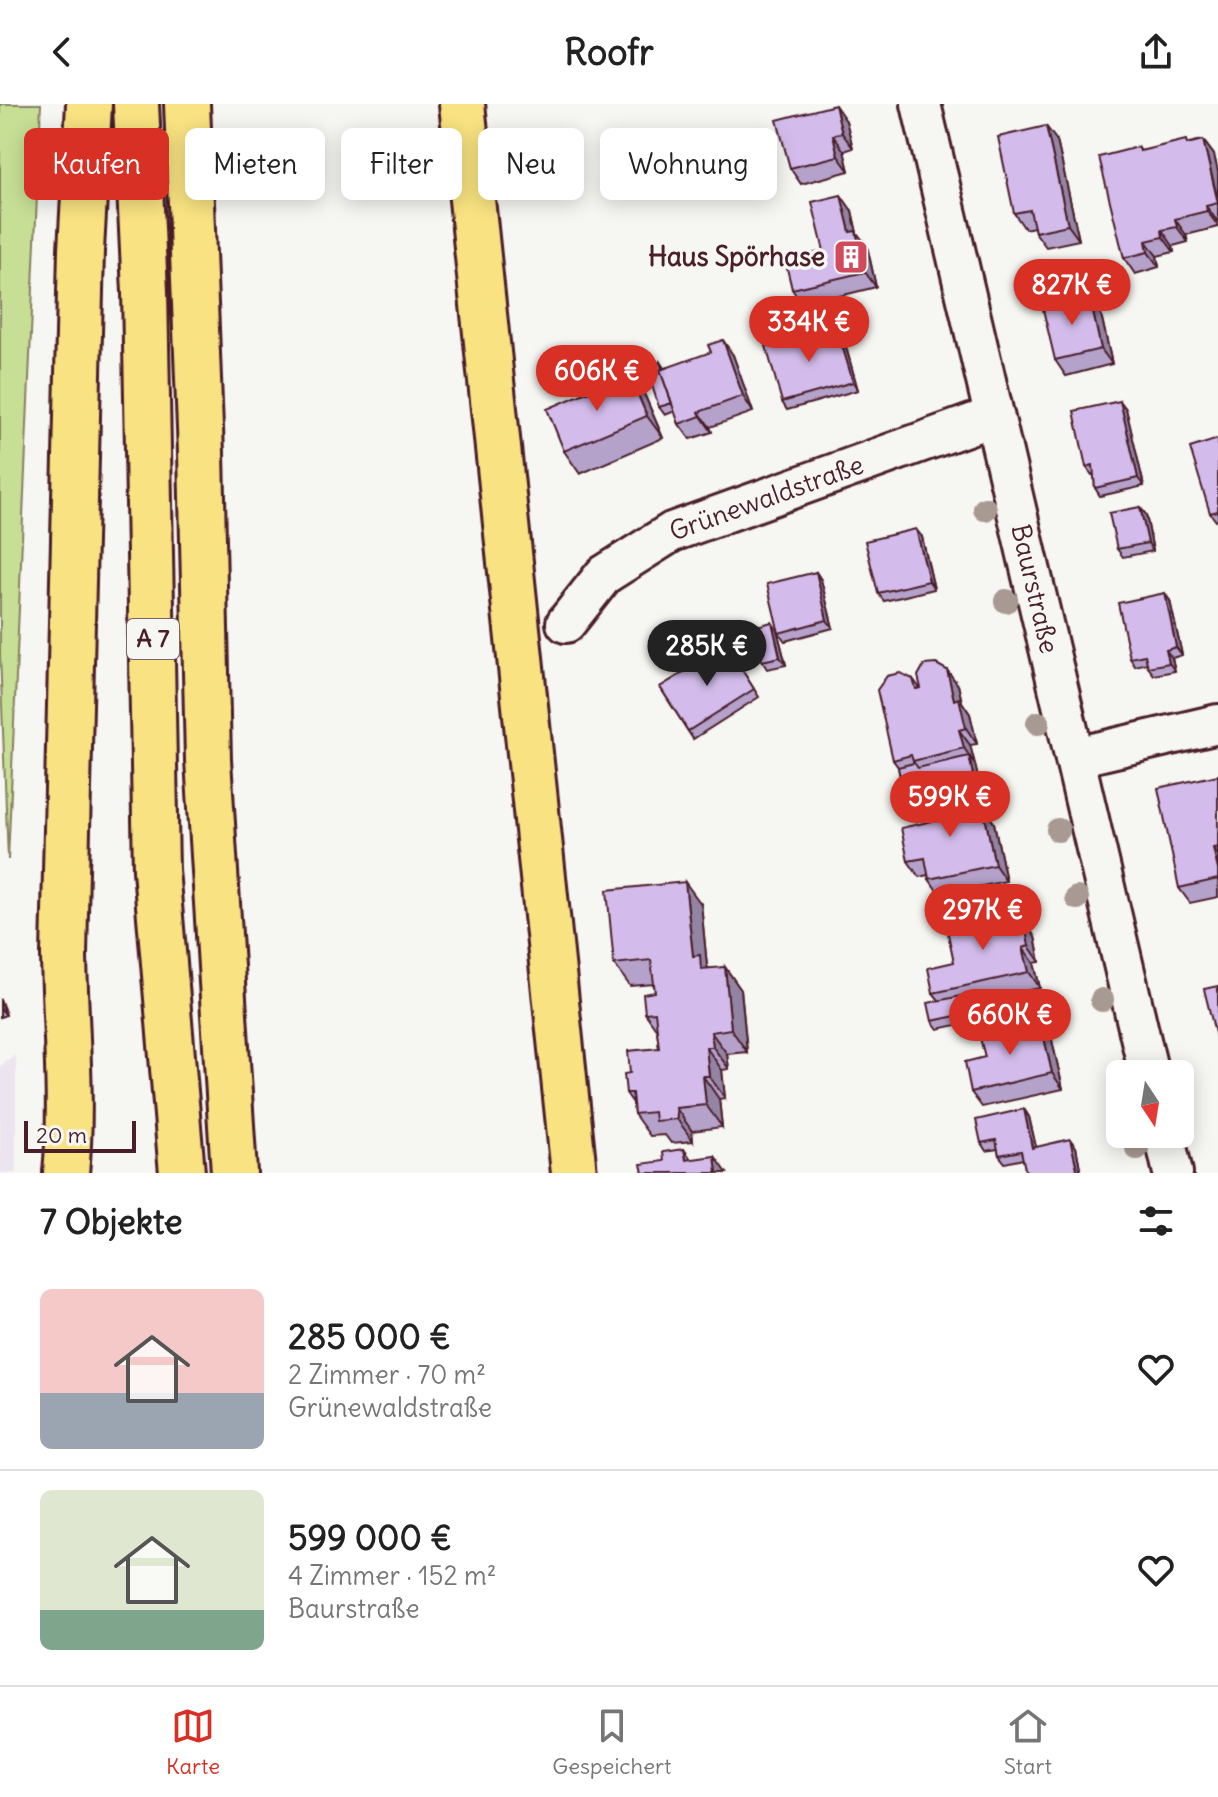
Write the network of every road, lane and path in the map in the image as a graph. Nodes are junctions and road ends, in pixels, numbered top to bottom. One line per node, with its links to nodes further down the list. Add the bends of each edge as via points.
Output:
1 (89, 104): 10 (main road, via 81,250)
2 (136, 104): 15 (main road, A 7, via 156,870)
3 (187, 104): 16 (main road, A 7, via 208,760)
4 (462, 104): 17 (main road)
5 (921, 104): 6 (street, Baurstraße)
6 (994, 416): 7 (street, Grünewaldstraße, via 672,532 604,575); 9 (street, Baurstraße)
7 (566, 623)
8 (1218, 724): 9 (street)
9 (1076, 757): 11 (street, Baurstraße)
10 (65, 1057): 13 (main road); 14 (main road, via 71,1119)
11 (1146, 1060)
12 (1167, 1148): 18 (street)
13 (38, 1173)
14 (66, 1173)
15 (182, 1173)
16 (234, 1173)
17 (574, 1173)
18 (1173, 1173)

